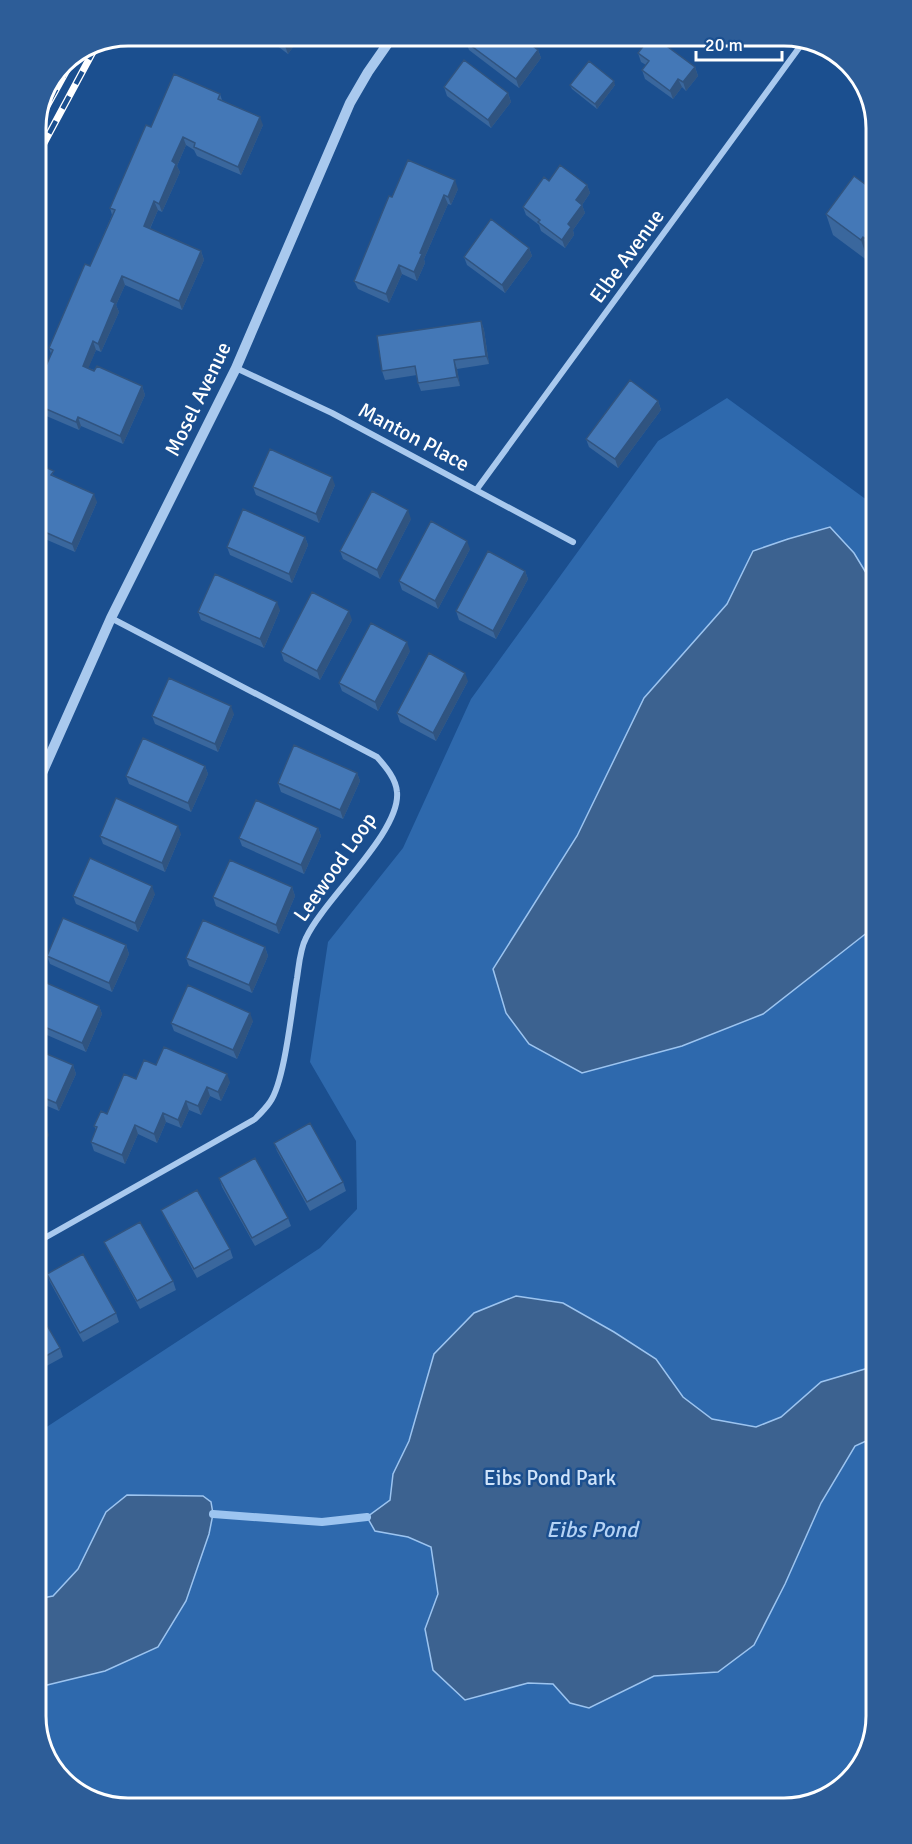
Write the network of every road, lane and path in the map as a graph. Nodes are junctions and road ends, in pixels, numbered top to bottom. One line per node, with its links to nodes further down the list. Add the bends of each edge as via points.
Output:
1 (386, 46): 3 (street, Mosel Avenue, via 350,103)
2 (799, 48): 4 (street, Elbe Avenue)
3 (236, 368): 4 (street, Manton Place, via 332,412); 6 (street, Mosel Avenue)
4 (477, 489): 5 (street, Manton Place)
5 (573, 542)
6 (111, 618): 7 (street, Mosel Avenue); 8 (street, Leewood Loop, via 377,757 390,773 397,792 394,811 384,831 305,938 280,1080 271,1101 255,1119)
7 (47, 763)
8 (46, 1237)

